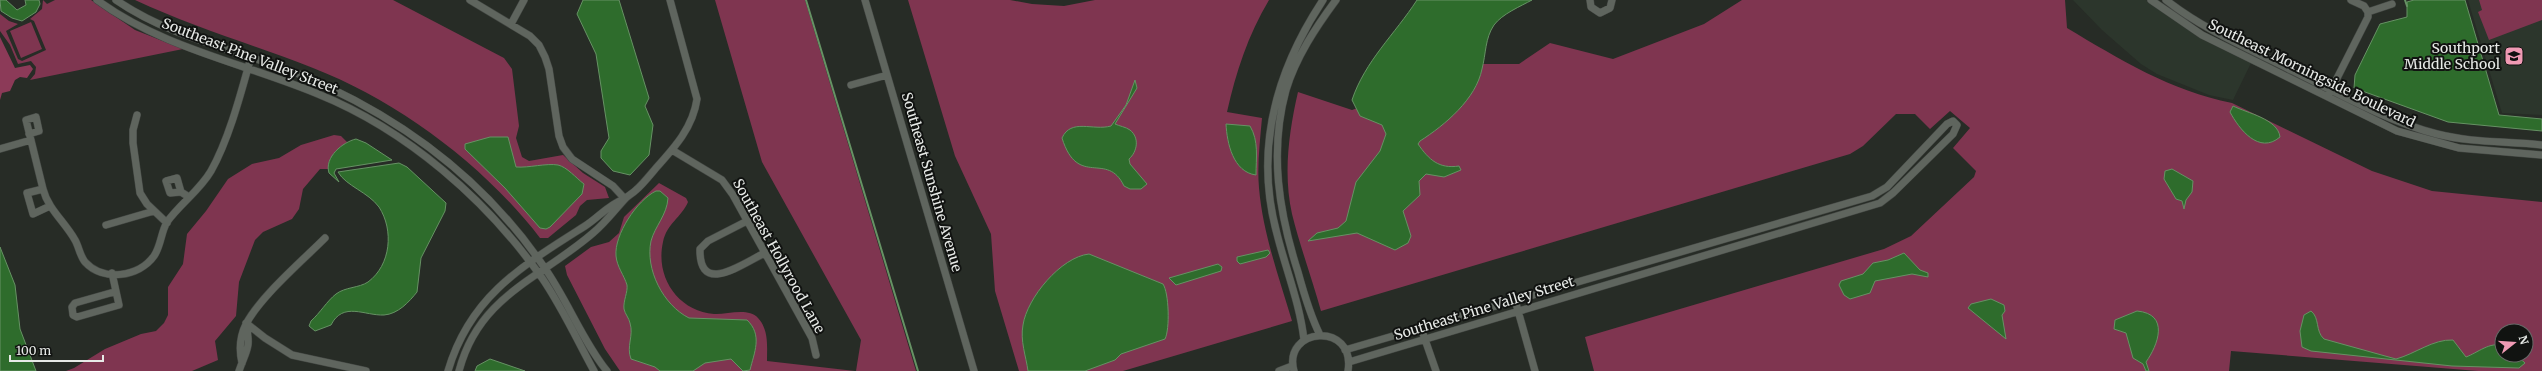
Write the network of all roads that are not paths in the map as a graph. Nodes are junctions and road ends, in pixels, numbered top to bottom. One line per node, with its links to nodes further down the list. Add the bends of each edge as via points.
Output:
1 (97, 0): 21 (street, Southeast Pine Valley Street, via 137,27)
2 (116, 0): 19 (street, Southeast Pine Valley Street, via 146,19 173,31)
3 (470, 0): 17 (street)
4 (524, 0): 17 (street)
5 (670, 0): 31 (street, via 697,99 695,113)
6 (865, 0): 22 (street, Southeast Sunshine Avenue)
7 (1323, 0): 62 (street, via 1295,45 1278,88 1270,129 1268,172 1276,234 1302,319)
8 (1336, 0): 60 (street, via 1304,48 1287,90 1280,130 1277,173 1285,231 1312,318)
9 (1590, 0): 10 (street, via 1591,7 1600,13 1610,8)
10 (1612, 0)
11 (2151, 0): 15 (street, Southeast Morningside Boulevard)
12 (2351, 0): 16 (street, via 2364,6)
13 (2168, 1): 15 (street); 18 (street, Southeast Morningside Boulevard, via 2208,28)
14 (2392, 4): 16 (street)
15 (2163, 9): 20 (street, Southeast Morningside Boulevard, via 2202,35)
16 (2368, 12): 24 (street, via 2368,17)
17 (511, 24): 36 (street, via 530,36 546,57 563,147 572,159 613,186)
18 (2253, 51): 20 (street); 24 (street, Southeast Morningside Boulevard)
19 (251, 57): 21 (street); 48 (street, Southeast Pine Valley Street, via 328,86 413,134 480,190 517,229)
20 (2249, 59): 25 (street, Southeast Morningside Boulevard)
21 (248, 68): 35 (street, via 211,172); 49 (street, Southeast Pine Valley Street, via 320,94 363,115 411,146 479,203)
22 (887, 75): 23 (street); 73 (street, Southeast Sunshine Avenue)
23 (851, 85)
24 (2332, 90): 25 (street); 27 (street, Southeast Morningside Boulevard, via 2399,120)
25 (2328, 97): 28 (street, Southeast Morningside Boulevard, via 2396,131)
26 (137, 115): 39 (street, via 132,130 137,179 140,193)
27 (2438, 134): 28 (street); 29 (street, Southeast Morningside Boulevard, via 2463,139)
28 (2436, 143): 32 (street, Southeast Morningside Boulevard, via 2488,151)
29 (2541, 145): 32 (street)
30 (0, 149): 33 (street, via 30,137)
31 (672, 150): 36 (street); 41 (street, Southeast Hollyrood Lane, via 722,180)
32 (2541, 155)
33 (43, 189): 38 (street); 38 (street, via 27,193 33,214)
34 (181, 192): 35 (street)
35 (189, 197): 42 (street)
36 (625, 199): 48 (street, via 614,203); 50 (street, via 593,234)
37 (1840, 205): 40 (street); 40 (street, Southeast Pine Valley Street, via 1872,196 1887,187 1947,124 1955,122 1958,127 1953,134 1887,199); 44 (street, Southeast Pine Valley Street)
38 (50, 206): 53 (street, via 75,239 84,261 95,270)
39 (154, 211): 42 (street); 43 (street)
40 (1844, 214): 46 (street, Southeast Pine Valley Street)
41 (747, 221): 47 (street, Southeast Hollyrood Lane); 47 (street, via 708,241 700,249 700,261 705,271 724,274)
42 (167, 223): 53 (street, via 155,254 147,265 135,272)
43 (106, 225)
44 (1730, 237): 46 (street); 51 (street, Southeast Pine Valley Street)
45 (325, 238): 58 (street, via 282,280)
46 (1734, 247): 54 (street, Southeast Pine Valley Street)
47 (764, 253): 64 (street, Southeast Hollyrood Lane, via 812,338)
48 (538, 257): 49 (street); 50 (street, Southeast Pine Valley Street)
49 (530, 262): 52 (street, Southeast Pine Valley Street); 69 (street, via 478,308 464,328)
50 (545, 267): 52 (street); 72 (street, Southeast Pine Valley Street)
51 (1624, 269): 54 (street); 56 (street, Southeast Pine Valley Street)
52 (538, 272): 70 (street, via 514,288 480,325 467,347); 71 (street, Southeast Pine Valley Street)
53 (112, 274): 55 (street)
54 (1627, 279): 57 (street, Southeast Pine Valley Street)
55 (114, 292): 55 (street, via 119,305 77,317 73,315 72,307 75,303)
56 (1515, 300): 57 (street); 59 (street, Southeast Pine Valley Street)
57 (1518, 311): 61 (street, Southeast Pine Valley Street); 77 (street)
58 (246, 323): 67 (street, via 240,345 242,363); 68 (street, via 292,355)
59 (1422, 328): 61 (street); 63 (street, Southeast Pine Valley Street)
60 (1320, 335): 62 (street); 63 (street, via 1335,339)
61 (1425, 339): 65 (street, Southeast Pine Valley Street); 76 (street)
62 (1304, 340): 66 (street, via 1297,348)
63 (1345, 350): 65 (street)
64 (816, 355)
65 (1349, 362): 75 (street)
66 (1293, 368): 74 (street)
67 (239, 371)
68 (366, 371)
69 (448, 371)
70 (459, 371)
71 (594, 371)
72 (607, 371)
73 (974, 371)
74 (1279, 371)
75 (1348, 371)
76 (1436, 371)
77 (1535, 371)

